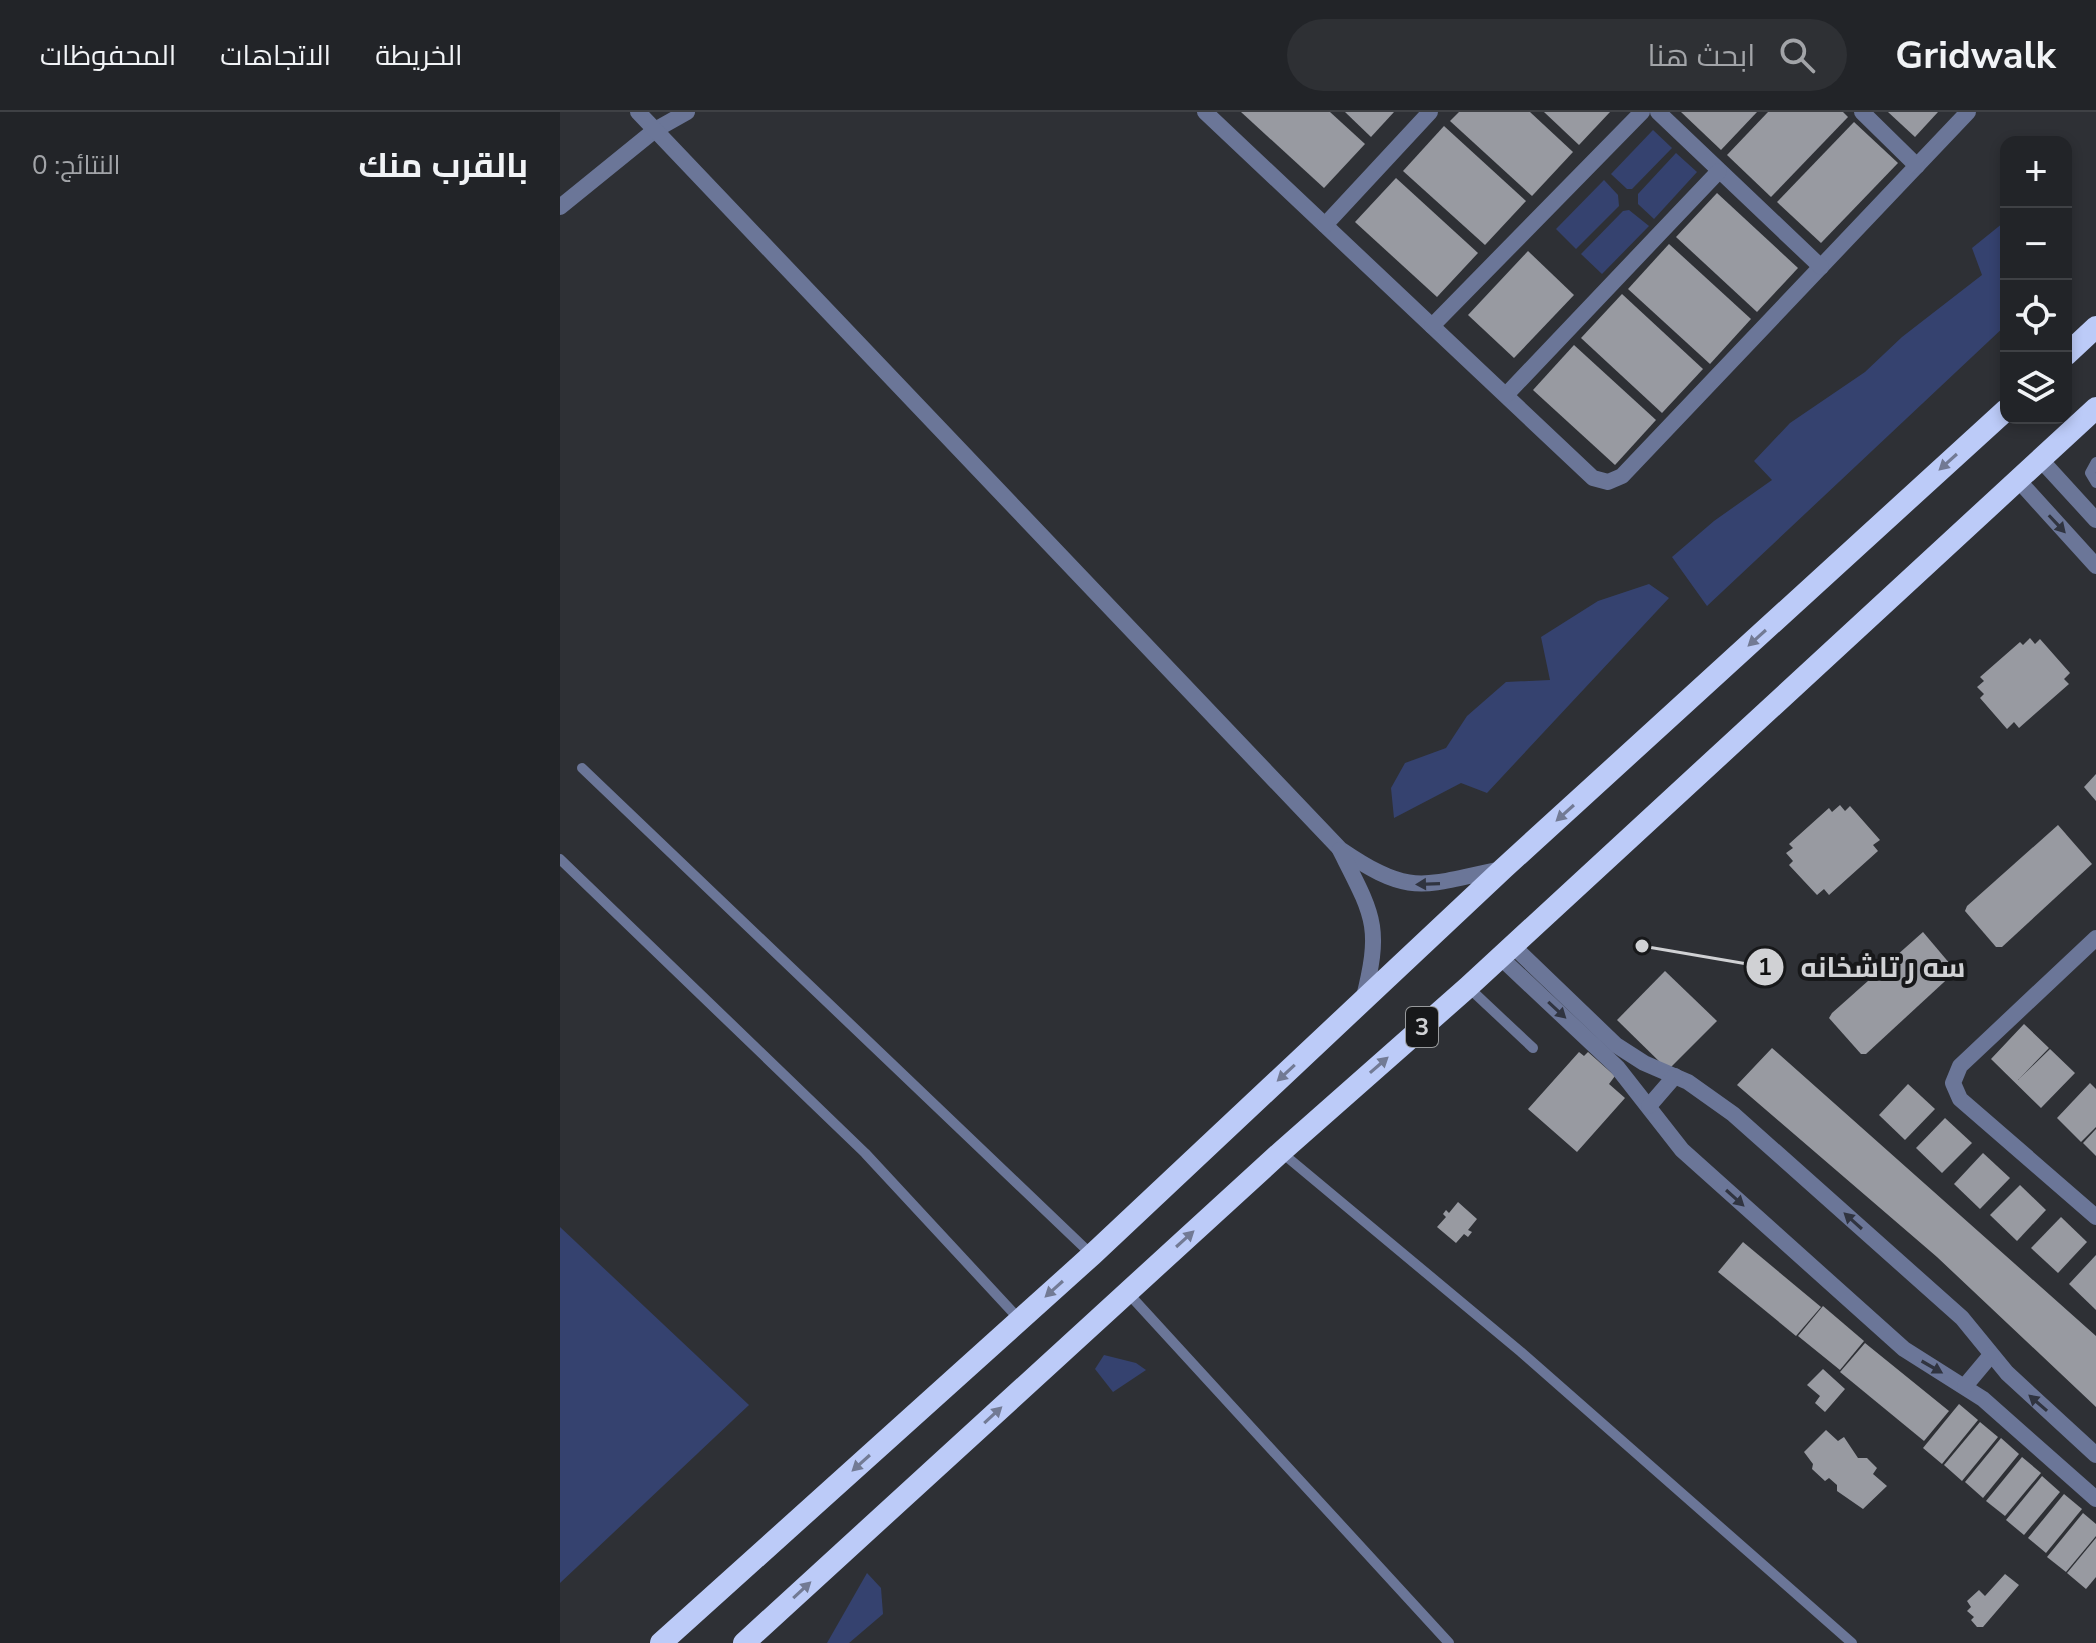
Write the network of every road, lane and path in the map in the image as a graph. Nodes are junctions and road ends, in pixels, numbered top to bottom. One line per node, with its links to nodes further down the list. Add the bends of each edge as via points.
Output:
1 (638, 112): 9 (street)
2 (687, 112): 9 (street)
3 (1430, 112): 13 (street)
4 (1642, 112): 15 (street)
5 (1658, 112): 11 (street)
6 (1862, 112): 10 (street)
7 (1968, 112): 10 (street)
8 (1211, 114): 13 (street)
9 (655, 130): 12 (street); 28 (street)
10 (1917, 166): 14 (street)
11 (1719, 171): 14 (street); 18 (street)
12 (560, 207)
13 (1325, 225): 15 (street)
14 (1821, 267): 18 (street, via 1614,482 1593,478)
15 (1432, 326): 18 (street)
16 (2096, 327): 17 (highway)
17 (2069, 352)
18 (1506, 395)
19 (2096, 408): 21 (highway, 3)
20 (2000, 415): 30 (highway, 3, one-way to 30)
21 (2041, 460): 23 (highway, 3); 25 (street)
22 (2096, 462): 24 (lane, via 2090,473)
23 (2019, 481): 26 (street, one-way to 26); 32 (highway, 3)
24 (2096, 483)
25 (2096, 520)
26 (2096, 566)
27 (582, 768): 41 (lane)
28 (1340, 849): 30 (street, one-way to 28, via 1422,886 1386,876); 34 (street, via 1367,902 1373,927 1375,952)
29 (560, 859): 43 (lane, via 865,1153)
30 (1504, 868): 34 (highway, 3)
31 (2096, 938): 40 (street, via 1960,1066 1953,1083 1960,1099)
32 (1506, 951): 33 (highway, 3); 36 (street)
33 (1468, 987): 35 (lane); 39 (highway, 3, one-way to 33)
34 (1363, 1001): 41 (highway, 3, one-way to 41)
35 (1533, 1048)
36 (1623, 1061): 37 (street); 38 (street)
37 (1675, 1076): 38 (street); 44 (street, one-way to 37, via 1962,1318 1733,1114)
38 (1649, 1106): 45 (street, one-way to 45, via 1682,1150 1904,1349)
39 (1281, 1152): 42 (highway, 3, one-way to 39); 51 (lane, via 1521,1352)
40 (2096, 1217)
41 (1092, 1255): 43 (highway, 3, one-way to 43)
42 (1127, 1292): 49 (highway, 3, one-way to 42); 50 (lane)
43 (1020, 1320): 48 (highway, 3, one-way to 48)
44 (1991, 1355): 45 (street); 46 (street, one-way to 44)
45 (1965, 1386): 47 (street)
46 (2096, 1455)
47 (2096, 1499)
48 (661, 1643)
49 (744, 1643)
50 (1449, 1643)
51 (1852, 1643)

